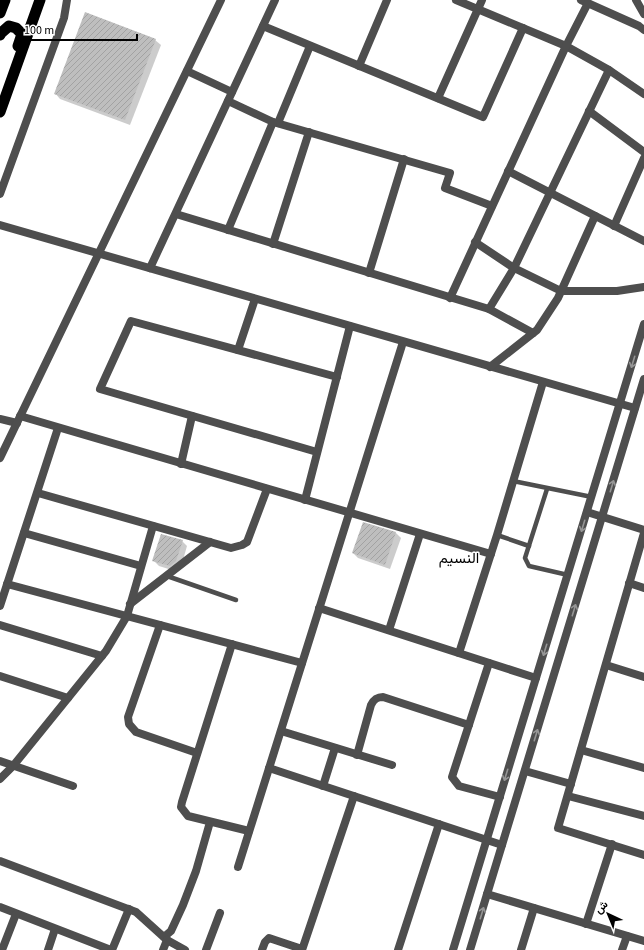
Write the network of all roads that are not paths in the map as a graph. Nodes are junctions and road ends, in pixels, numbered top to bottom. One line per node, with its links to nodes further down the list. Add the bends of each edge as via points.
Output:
1 (5, 0): 12 (highway)
2 (40, 0): 29 (highway)
3 (66, 0): 37 (street, via 61,25)
4 (221, 0): 22 (street)
5 (275, 0): 14 (street)
6 (387, 0): 20 (street)
7 (456, 0): 11 (street)
8 (482, 0): 11 (street)
9 (636, 0): 13 (street)
10 (585, 2): 16 (street); 19 (street)
11 (478, 9): 15 (street); 25 (street)
12 (0, 13)
13 (644, 14)
14 (263, 26): 18 (street); 23 (street)
15 (523, 28): 19 (street); 25 (street, via 483,116)
16 (644, 30)
17 (0, 35): 26 (highway, via 9,26 22,34)
18 (310, 46): 20 (street); 30 (street)
19 (566, 46): 21 (street); 35 (street)
20 (359, 66): 25 (street)
21 (609, 70): 24 (street); 28 (street)
22 (187, 71): 23 (street); 47 (street)
23 (232, 92): 27 (street)
24 (644, 94)
25 (438, 98)
26 (0, 99)
27 (228, 101): 30 (street); 39 (street)
28 (589, 111): 32 (street); 36 (street)
29 (0, 112)
30 (275, 122): 31 (street); 43 (street)
31 (309, 132): 34 (street); 46 (street)
32 (644, 152)
33 (644, 158): 42 (street)
34 (404, 160): 38 (street, via 450,173 445,188); 50 (street)
35 (508, 170): 36 (street); 38 (street)
36 (550, 192): 40 (street); 49 (street)
37 (0, 194)
38 (492, 206): 45 (street)
39 (176, 214): 43 (street); 48 (street)
40 (595, 216): 42 (street); 52 (street)
41 (0, 225): 47 (street)
42 (614, 226): 44 (street)
43 (228, 230): 46 (street)
44 (644, 241)
45 (475, 242): 49 (street); 53 (street)
46 (274, 244): 50 (street)
47 (99, 253): 48 (street); 69 (street)
48 (150, 268): 54 (street)
49 (514, 268): 52 (street); 55 (street)
50 (369, 273): 53 (street)
51 (644, 287): 52 (street, via 617,291)
52 (561, 291): 58 (street)
53 (450, 298): 55 (street)
54 (255, 299): 57 (street); 60 (street)
55 (489, 309): 58 (street)
56 (644, 324): 65 (street, one-way to 65)
57 (350, 326): 59 (street); 62 (street)
58 (533, 333): 61 (street)
59 (403, 342): 61 (street); 81 (street)
60 (238, 350): 62 (street); 67 (street, via 131,321 100,389)
61 (490, 367): 64 (street)
62 (336, 377): 71 (street)
63 (644, 379): 66 (street)
64 (542, 382): 65 (street); 74 (street)
65 (620, 404): 66 (street); 78 (street)
66 (635, 408): 82 (street, one-way to 66)
67 (192, 416): 71 (street); 73 (street)
68 (0, 418): 69 (street)
69 (18, 420): 70 (street); 72 (street)
70 (58, 428): 73 (street); 77 (street)
71 (317, 452): 79 (street)
72 (0, 458)
73 (181, 464): 75 (street)
74 (513, 481): 76 (lane); 88 (street)
75 (268, 489): 79 (street); 89 (street, via 247,542 231,548)
76 (547, 489): 78 (lane); 90 (lane)
77 (38, 493): 83 (street); 85 (street)
78 (592, 497): 80 (street)
79 (305, 500): 81 (street)
80 (587, 512): 82 (street); 93 (street, one-way to 93)
81 (349, 513): 87 (street); 101 (street)
82 (602, 517): 84 (street); 127 (street, one-way to 82)
83 (153, 526): 89 (street); 92 (street)
84 (644, 530)
85 (24, 533): 92 (street); 96 (street)
86 (644, 533): 95 (street)
87 (420, 534): 91 (street); 105 (street)
88 (497, 535): 90 (lane); 91 (street)
89 (210, 542): 94 (street)
90 (529, 546): 93 (lane, via 525,558 529,566)
91 (491, 554): 107 (street)
92 (141, 566): 99 (street)
93 (568, 575): 114 (street, one-way to 114)
94 (167, 576): 98 (lane); 99 (street)
95 (629, 583): 97 (street); 111 (street)
96 (6, 584): 100 (street); 102 (street)
97 (644, 588)
98 (236, 600)
99 (130, 604): 102 (street)
100 (0, 606)
101 (319, 608): 105 (street); 109 (street)
102 (127, 616): 104 (street); 108 (street)
103 (0, 625): 108 (street)
104 (160, 625): 106 (street); 120 (street, via 128,717 129,724 136,732)
105 (389, 630): 107 (street)
106 (232, 644): 109 (street); 120 (street)
107 (459, 653): 110 (street)
108 (102, 656): 115 (street)
109 (302, 663): 117 (street)
110 (489, 663): 114 (street); 116 (street)
111 (606, 664): 113 (street); 119 (street)
112 (0, 676): 115 (street)
113 (644, 677)
114 (536, 678): 134 (street, one-way to 134)
115 (68, 698): 123 (street)
116 (469, 725): 121 (street, via 378,697 371,704); 134 (street, via 452,777 459,786)
117 (281, 731): 118 (street); 125 (street)
118 (335, 748): 121 (street); 131 (street)
119 (581, 750): 126 (street); 129 (street)
120 (197, 753): 136 (street, via 181,808 188,816)
121 (357, 755): 124 (street)
122 (0, 761): 123 (street)
123 (13, 766): 128 (street); 130 (street)
124 (392, 766)
125 (269, 768): 131 (street); 138 (street)
126 (644, 768)
127 (525, 771): 129 (street); 141 (street)
128 (0, 779)
129 (571, 784): 133 (street)
130 (73, 786)
131 (323, 786): 132 (street)
132 (354, 796): 137 (street); 163 (street)
133 (568, 796): 135 (street); 140 (street, via 558,828)
134 (500, 797): 139 (street)
135 (644, 816)
136 (210, 822): 138 (street); 154 (street, via 196,871 183,905)
137 (440, 824): 139 (street); 164 (street)
138 (249, 831): 144 (street)
139 (487, 840): 141 (street); 165 (street)
140 (612, 844): 142 (street); 151 (street)
141 (502, 845): 145 (street)
142 (644, 855)
143 (0, 862): 148 (street)
144 (238, 867)
145 (487, 894): 147 (street); 166 (street, one-way to 145)
146 (0, 907): 150 (street)
147 (534, 908): 151 (street); 167 (street)
148 (129, 909): 154 (street); 158 (street)
149 (220, 913): 161 (street)
150 (16, 914): 152 (street); 156 (street)
151 (586, 924): 153 (street)
152 (55, 929): 157 (street); 158 (street)
153 (627, 936): 155 (street); 168 (street)
154 (166, 938): 159 (street); 160 (street)
155 (644, 941)
156 (2, 950)
157 (48, 950)
158 (111, 950)
159 (163, 950)
160 (185, 950)
161 (206, 950)
162 (262, 950): 163 (street, via 269,938)
163 (302, 950)
164 (398, 950)
165 (453, 950)
166 (470, 950)
167 (521, 950)
168 (622, 950)

